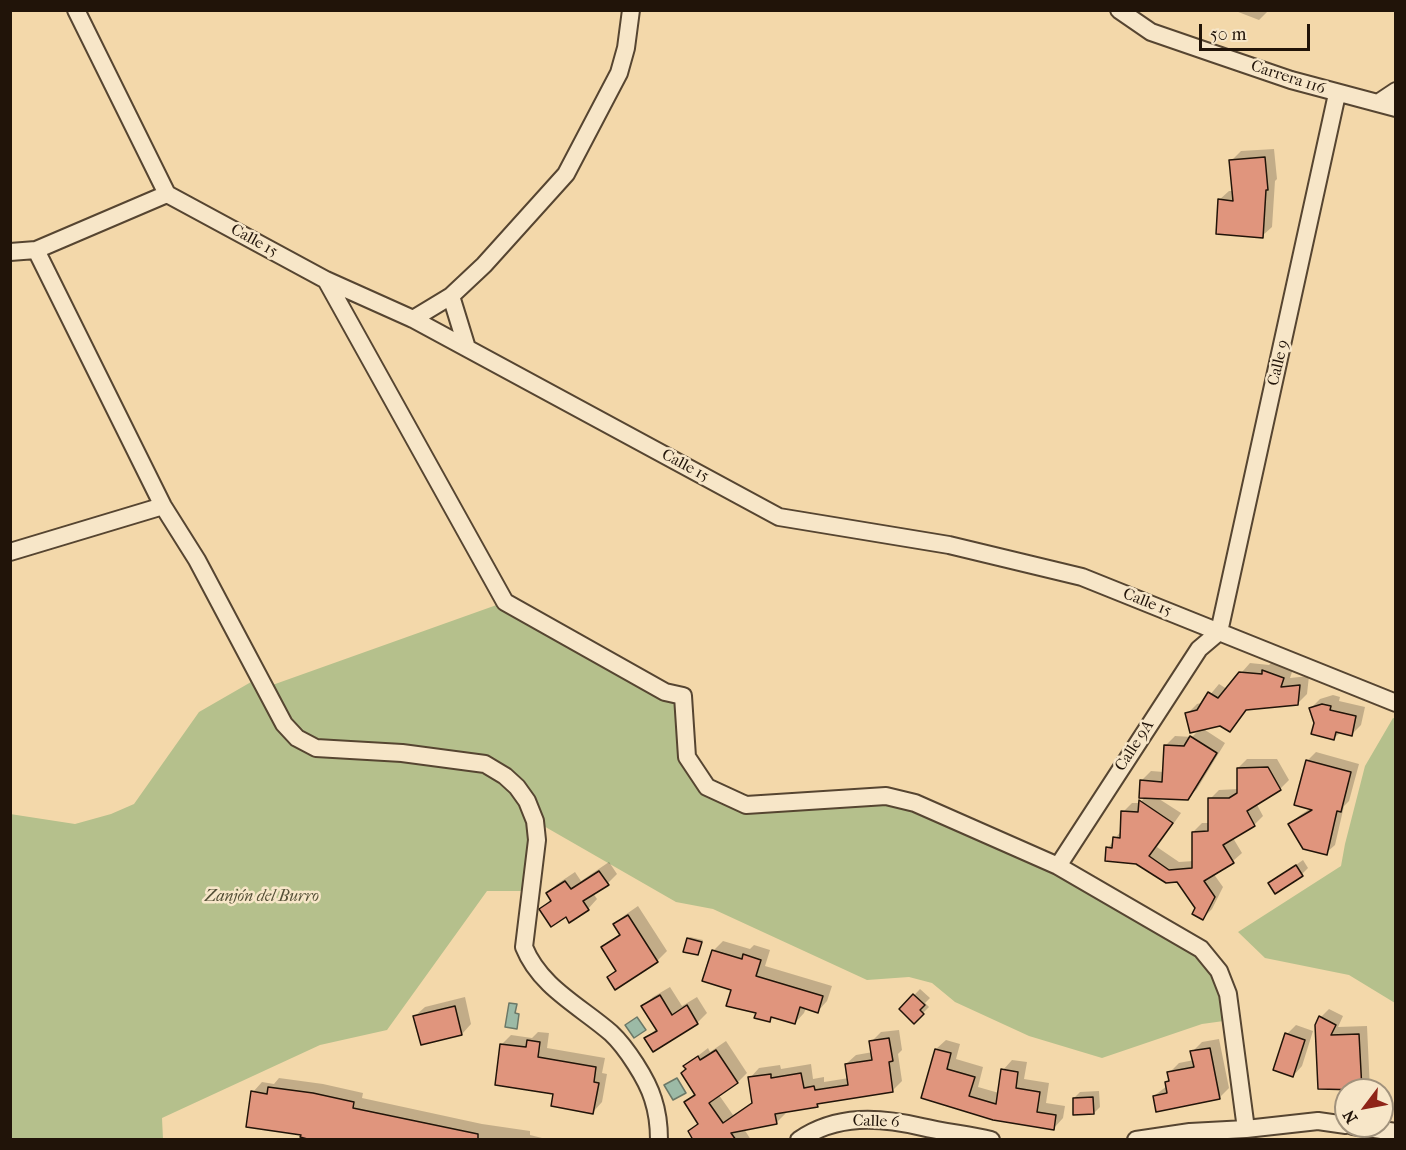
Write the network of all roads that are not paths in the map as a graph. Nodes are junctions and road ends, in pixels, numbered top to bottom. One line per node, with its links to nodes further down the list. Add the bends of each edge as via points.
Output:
1 (76, 10): 8 (street)
2 (631, 10): 12 (street, via 619,74 566,174)
3 (1119, 10): 5 (street, Carrera 116, via 1151,32)
4 (1395, 91): 6 (street)
5 (1337, 94): 6 (street, Carrera 116); 17 (street, Calle 9)
6 (1378, 103): 7 (street, Carrera 116)
7 (1395, 108)
8 (167, 194): 9 (street); 11 (street, Calle 15)
9 (36, 250): 10 (street); 15 (street)
10 (10, 252)
11 (326, 280): 13 (street, Calle 15); 19 (street, via 505,602 665,692 683,696 687,757 708,787 746,805 886,796 915,803)
12 (451, 296): 13 (street); 14 (street)
13 (413, 319): 14 (street, Calle 15)
14 (467, 348): 17 (street, Calle 15, via 779,517 949,545 1082,577)
15 (163, 506): 16 (street); 23 (street, via 197,560 284,724 297,738 316,748 402,753 485,764 517,787 535,820 537,840 524,947 536,971 613,1035 636,1066 653,1098)
16 (10, 552)
17 (1219, 632): 18 (street, Calle 15); 19 (street, Calle 9A, via 1198,649)
18 (1395, 703)
19 (1058, 866): 21 (street, via 1201,949 1219,971 1228,994)
20 (1334, 1123): 21 (street, via 1318,1121)
21 (1246, 1129): 26 (street)
22 (920, 1133): 24 (street, Calle 6, via 904,1122 863,1118 822,1128); 25 (street, Calle 6)
23 (659, 1140)
24 (799, 1140)
25 (991, 1140)
26 (1136, 1140)

